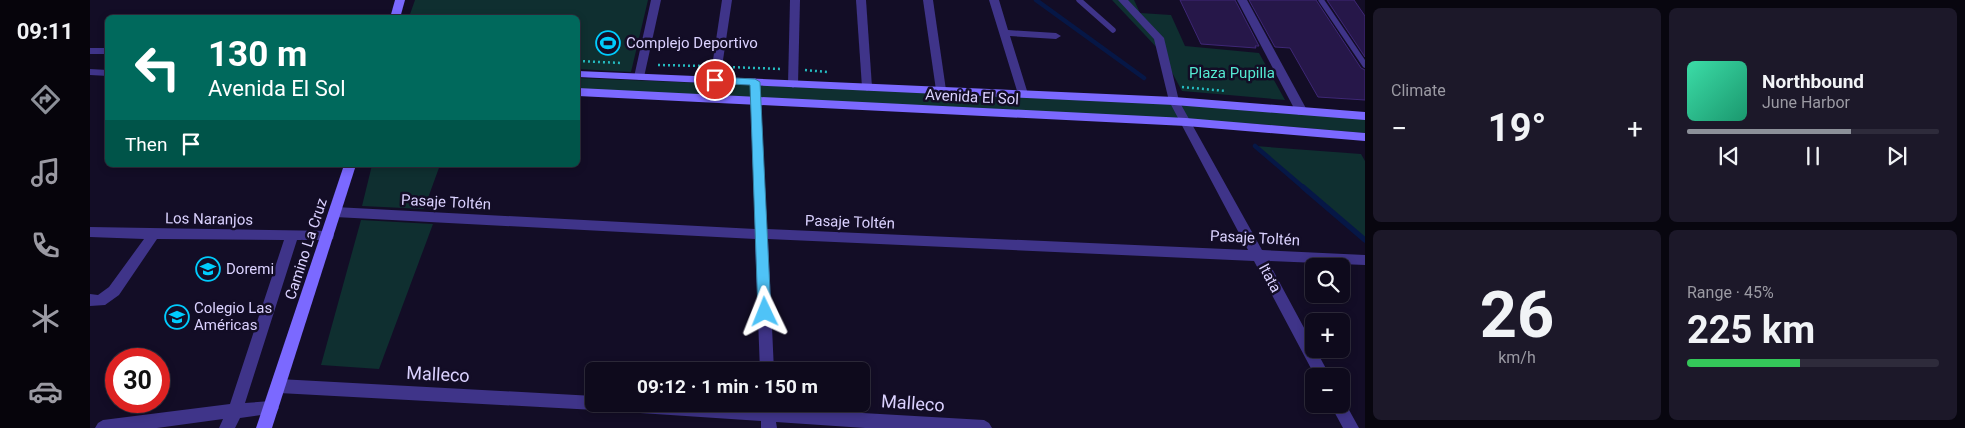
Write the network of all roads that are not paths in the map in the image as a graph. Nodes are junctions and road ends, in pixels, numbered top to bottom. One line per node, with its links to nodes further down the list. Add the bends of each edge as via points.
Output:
1 (400, 0): 12 (main road)
2 (656, 0): 20 (street)
3 (727, 0): 21 (street)
4 (795, 0): 23 (street)
5 (861, 0): 24 (street)
6 (928, 0): 25 (street)
7 (994, 0): 14 (street)
8 (1079, 0): 13 (lane)
9 (1123, 0): 29 (street, Itata, via 1158,38)
10 (1242, 0): 30 (street)
11 (1321, 0): 16 (lane)
12 (396, 15)
13 (1113, 30)
14 (1005, 33): 15 (street); 27 (street)
15 (1056, 36)
16 (1365, 65)
17 (90, 72): 18 (street)
18 (105, 73)
19 (580, 74): 20 (main road, Avenida El Sol)
20 (639, 77): 21 (main road, Avenida El Sol)
21 (715, 80): 22 (main road, Avenida El Sol)
22 (755, 82): 23 (main road, Avenida El Sol); 28 (street)
23 (793, 84): 24 (main road, Avenida El Sol)
24 (867, 87): 25 (main road, Avenida El Sol)
25 (941, 90): 27 (main road, Avenida El Sol)
26 (580, 92): 28 (main road, Avenida El Sol)
27 (1023, 94): 29 (main road, Avenida El Sol)
28 (757, 101): 32 (main road, Avenida El Sol); 38 (street)
29 (1174, 101): 30 (main road, Avenida El Sol); 32 (street, Itata)
30 (1302, 112): 31 (main road, Avenida El Sol)
31 (1365, 116)
32 (1186, 122): 33 (main road, Avenida El Sol); 41 (street, Itata)
33 (1365, 137)
34 (349, 167): 35 (main road, Camino La Cruz)
35 (334, 212): 38 (street, Pasaje Toltén); 40 (main road, Camino La Cruz)
36 (90, 232): 37 (street, Los Naranjos)
37 (154, 234): 39 (street, Los Naranjos); 43 (street, via 114,291 100,301)
38 (762, 234): 41 (street, Pasaje Toltén); 44 (street)
39 (292, 235): 40 (street, Los Naranjos); 49 (street)
40 (328, 235): 46 (main road, Camino La Cruz)
41 (1257, 254): 42 (street, Pasaje Toltén); 45 (street, Itata)
42 (1365, 260)
43 (90, 300)
44 (767, 362)
45 (1319, 368)
46 (279, 386): 47 (street, Malleco); 48 (main road, Camino La Cruz)
47 (585, 403)
48 (271, 408): 49 (street); 55 (main road, Camino La Cruz)
49 (234, 411): 53 (street); 54 (street)
50 (723, 412): 52 (street, Malleco)
51 (1343, 413): 57 (street)
52 (769, 415): 56 (street, Malleco)
53 (103, 428)
54 (227, 428)
55 (264, 428)
56 (984, 428)
57 (1351, 428)

